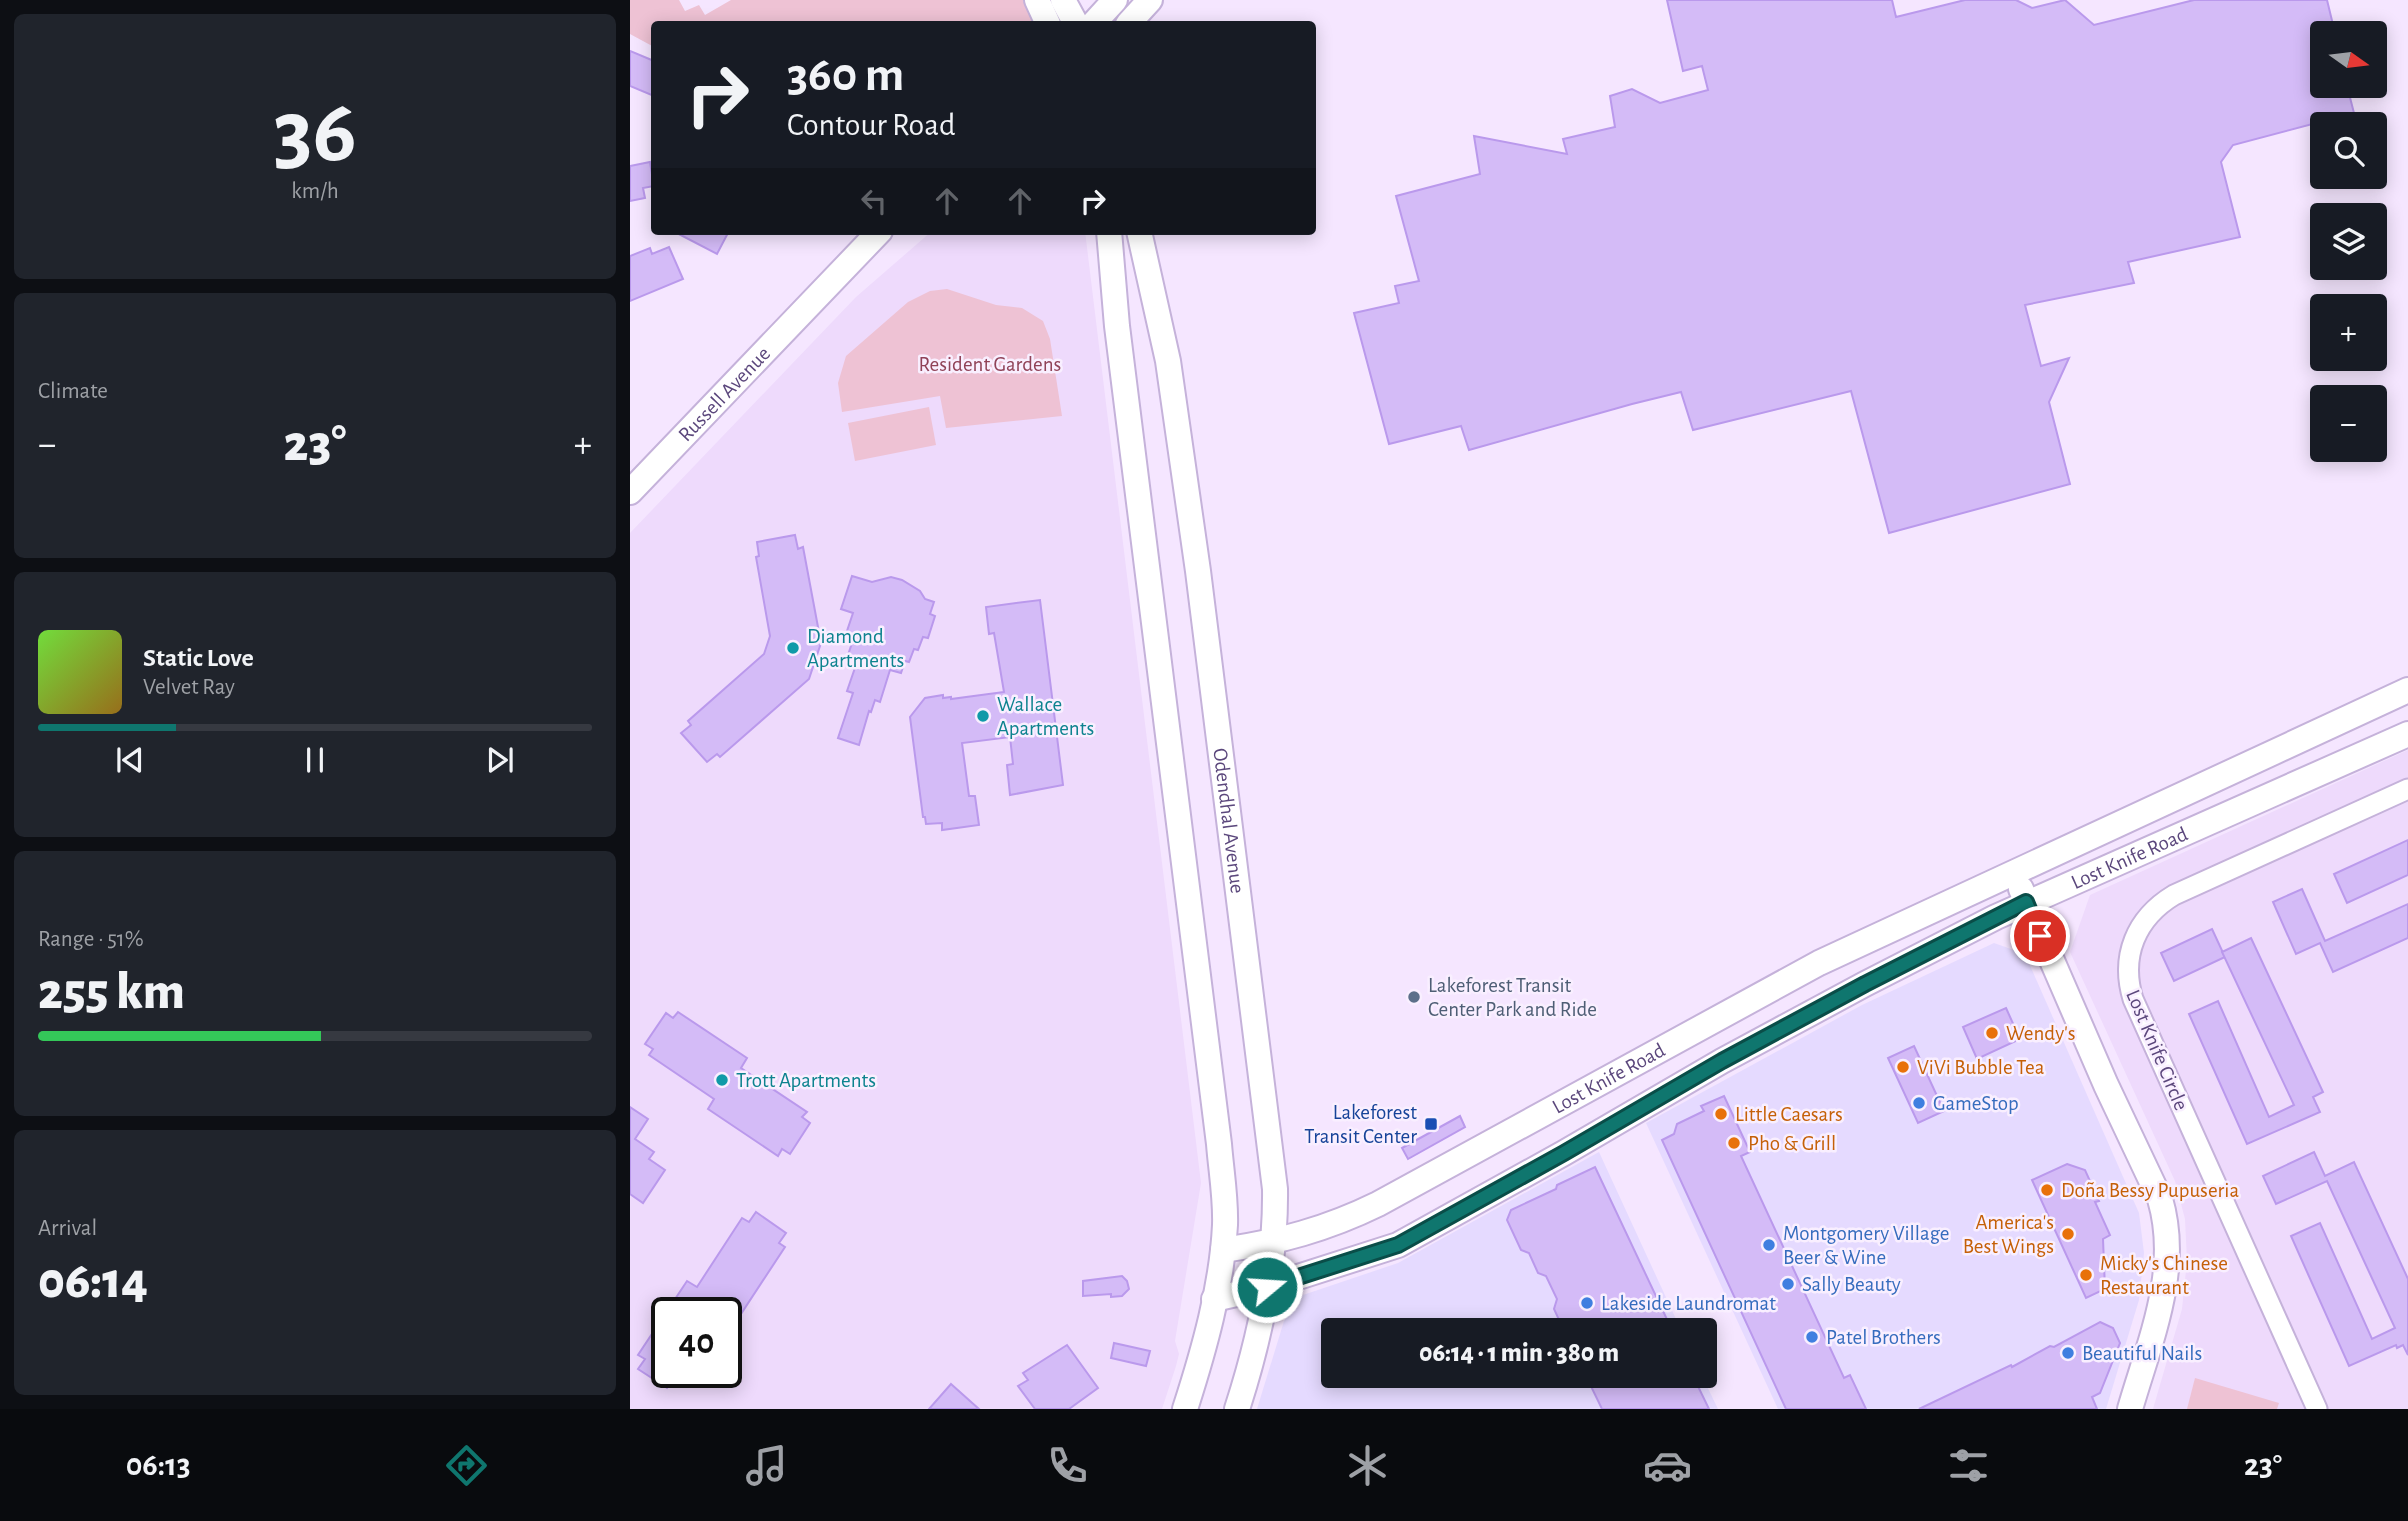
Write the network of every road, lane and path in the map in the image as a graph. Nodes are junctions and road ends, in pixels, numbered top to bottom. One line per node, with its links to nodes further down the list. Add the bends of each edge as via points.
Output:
1 (1037, 0): 4 (street)
2 (1063, 0): 5 (street)
3 (1115, 0): 6 (street)
4 (1047, 21)
5 (1074, 21)
6 (1096, 21)
7 (876, 235): 11 (street, Russell Avenue)
8 (886, 235): 11 (street, Russell Avenue)
9 (1109, 235): 19 (street, via 1116,326 1219,1144)
10 (1140, 235): 18 (street, Odendhal Avenue, via 1168,362 1198,572 1275,1189)
11 (820, 294): 12 (street, Russell Avenue)
12 (630, 492)
13 (2408, 690): 16 (street, Lost Knife Road)
14 (2408, 734): 17 (street, Lost Knife Road)
15 (2408, 789): 25 (street, Lost Knife Circle, via 2174,895 2145,919 2129,954 2128,985 2133,999)
16 (2014, 873): 17 (street); 18 (street, Lost Knife Road, via 1819,962 1378,1204 1342,1221)
17 (2026, 902): 20 (street, Lost Knife Road, via 1722,1061 1398,1245); 24 (street, via 2166,1219 2168,1261 2160,1308)
18 (1273, 1242): 19 (street, Lost Knife Road); 20 (street, Odendhal Avenue)
19 (1223, 1250): 21 (street)
20 (1267, 1287): 21 (street, Lost Knife Road); 23 (street, Odendhal Avenue)
21 (1214, 1299): 22 (street)
22 (1188, 1409)
23 (1237, 1409)
24 (2130, 1409)
25 (2317, 1409)

